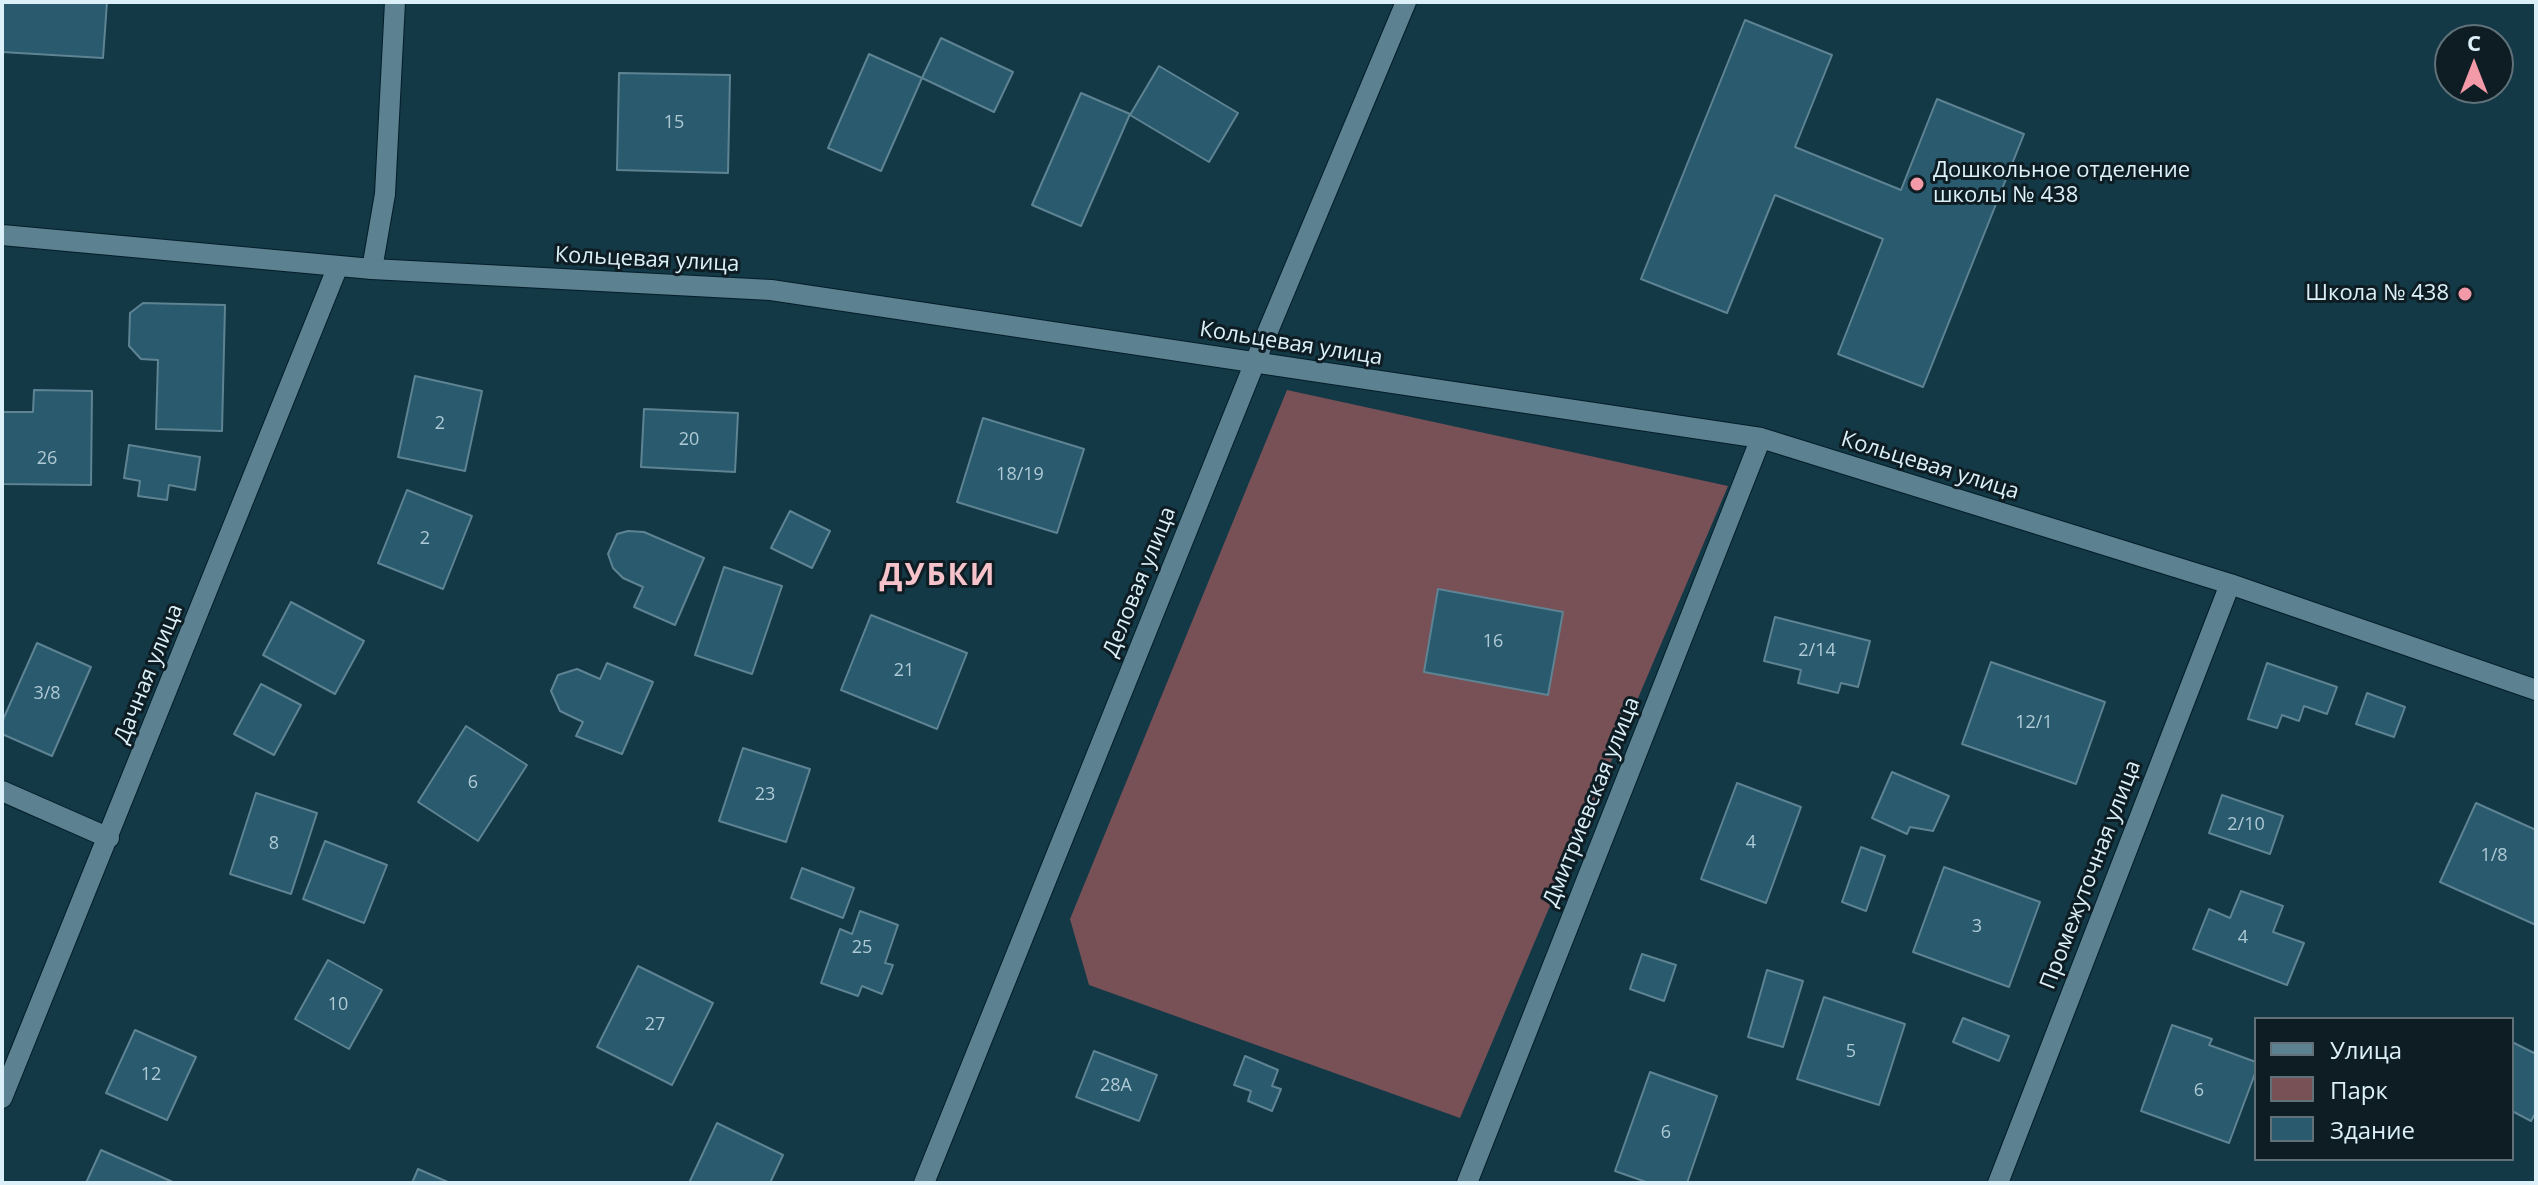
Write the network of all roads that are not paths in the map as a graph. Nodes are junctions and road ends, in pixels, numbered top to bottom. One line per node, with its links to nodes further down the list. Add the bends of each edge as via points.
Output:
1 (395, 2): 5 (street, via 385,194)
2 (1406, 2): 6 (street, Деловая улица)
3 (2, 235): 4 (street, Кольцевая улица)
4 (338, 266): 5 (street, Кольцевая улица); 11 (street, Дачная улица)
5 (372, 269): 6 (street, Кольцевая улица, via 771,290)
6 (1255, 362): 7 (street, Кольцевая улица); 13 (street, Деловая улица)
7 (1761, 438): 8 (street, Кольцевая улица); 14 (street, Дмитриевская улица)
8 (2230, 584): 9 (street, Кольцевая улица); 15 (street, Промежуточная улица)
9 (2536, 690)
10 (2, 791): 11 (street)
11 (109, 838): 12 (street, Дачная улица)
12 (2, 1098)
13 (924, 1183)
14 (1467, 1183)
15 (1998, 1183)

